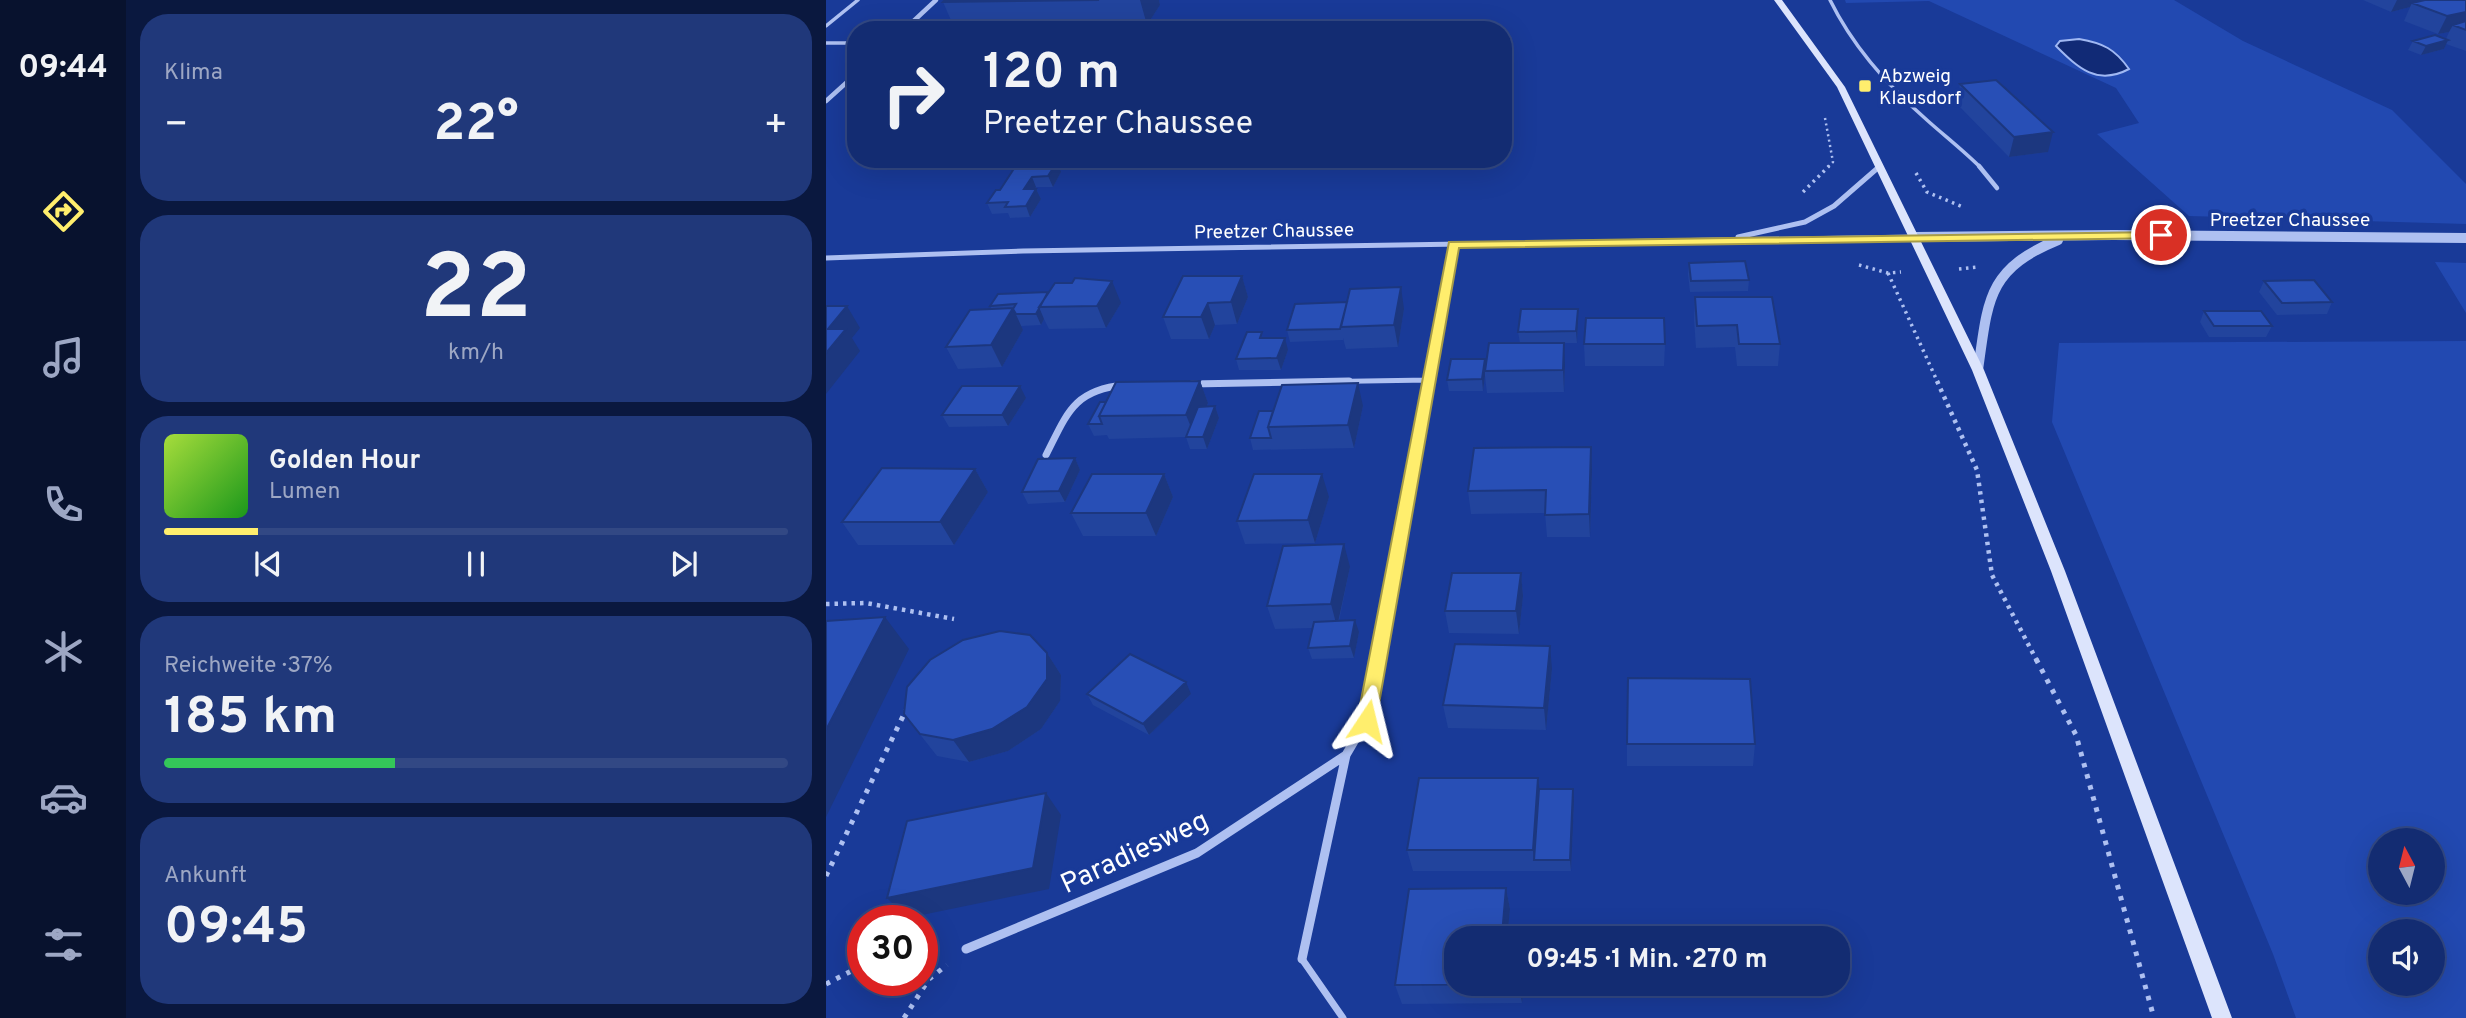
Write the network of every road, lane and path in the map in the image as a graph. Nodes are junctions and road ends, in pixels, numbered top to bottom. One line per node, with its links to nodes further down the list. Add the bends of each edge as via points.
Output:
1 (858, 0): 6 (lane)
2 (936, 0): 5 (street)
3 (1778, 0): 11 (main road, via 1841,87)
4 (1830, 0): 12 (lane, via 1853,40 1916,110 1984,168)
5 (914, 21)
6 (826, 26)
7 (826, 43): 8 (lane)
8 (847, 43)
9 (847, 82): 10 (street)
10 (826, 101)
11 (1881, 166): 14 (main road); 16 (street, Preetzer Chaussee, via 1834,206 1805,222)
12 (1997, 188)
13 (2071, 236): 14 (street, Preetzer Chaussee); 15 (street, Preetzer Chaussee); 20 (street, Preetzer Chaussee, via 2028,250 2003,274 1991,293)
14 (1915, 237): 16 (street, Preetzer Chaussee); 20 (main road)
15 (2466, 238)
16 (1723, 240): 17 (street, Preetzer Chaussee)
17 (1453, 245): 18 (street, Preetzer Chaussee); 21 (street, Paradiesweg)
18 (826, 258)
19 (1888, 273): 36 (path, via 1977,470 1992,575 2076,735)
20 (1978, 370): 37 (main road, via 2063,584)
21 (1429, 380): 22 (street); 28 (street, Paradiesweg, via 1367,721)
22 (1188, 384)
23 (1134, 385): 24 (street, via 1087,391 1075,401)
24 (1046, 455)
25 (826, 604): 26 (path, via 866,603)
26 (954, 619)
27 (912, 698): 29 (path)
28 (1346, 755): 30 (street, Paradiesweg, via 1197,853); 31 (street, Paradiesweg)
29 (826, 876)
30 (967, 949): 34 (path, via 929,979)
31 (1302, 959): 35 (lane)
32 (847, 973): 33 (path)
33 (826, 984)
34 (904, 1018)
35 (1343, 1018)
36 (2154, 1018)
37 (2222, 1018)

